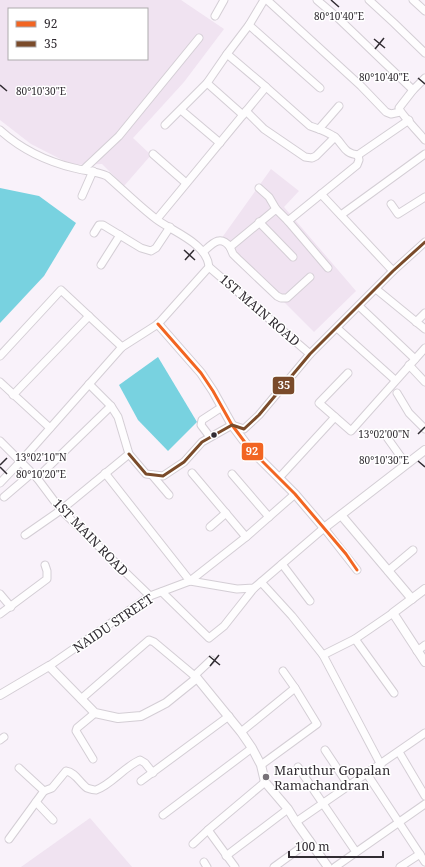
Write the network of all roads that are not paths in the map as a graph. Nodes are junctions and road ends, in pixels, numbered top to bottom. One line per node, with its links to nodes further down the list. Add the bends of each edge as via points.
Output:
1 (224, 0): 8 (street)
2 (264, 0): 9 (street)
3 (267, 0): 20 (street, via 386,112)
4 (317, 0): 17 (street)
5 (369, 0): 11 (street)
6 (413, 0): 7 (street)
7 (424, 8)
8 (215, 16)
9 (248, 25): 12 (street); 16 (street)
10 (200, 38): 32 (street, via 119,136)
11 (425, 53)
12 (227, 54): 14 (street); 15 (street)
13 (425, 78): 17 (street)
14 (206, 83): 19 (street); 21 (street)
15 (266, 87): 21 (street); 24 (street, via 310,126)
16 (320, 88)
17 (413, 90): 20 (street, via 399,108)
18 (339, 106): 24 (street)
19 (181, 110): 23 (street); 28 (street)
20 (400, 112): 22 (street)
21 (245, 113): 26 (street, via 305,157 316,156); 28 (street)
22 (409, 120): 27 (street); 31 (street)
23 (165, 125)
24 (319, 129): 26 (street)
25 (0, 130): 32 (street, via 18,145 37,155)
26 (335, 137): 31 (street, via 349,154)
27 (425, 140)
28 (220, 143): 34 (street)
29 (153, 154): 34 (street)
30 (425, 154): 41 (street)
31 (358, 155): 36 (street, via 357,165)
32 (84, 169): 33 (street)
33 (93, 171): 37 (street); 42 (street, via 107,176)
34 (186, 183): 42 (street)
35 (259, 188): 40 (street)
36 (321, 194): 41 (street); 43 (street)
37 (82, 196)
38 (425, 197): 39 (street, via 398,214)
39 (391, 204)
40 (276, 209): 43 (street); 44 (street)
41 (341, 215): 55 (street)
42 (157, 219): 45 (street)
43 (288, 221): 54 (street)
44 (259, 222): 49 (street); 51 (street)
45 (170, 227): 47 (street, via 156,248 151,251); 50 (street)
46 (94, 233): 47 (street, via 101,224)
47 (120, 235): 52 (street)
48 (425, 242): 55 (street)
49 (230, 247): 50 (street, via 221,240); 56 (street, via 238,259 281,298 288,298)
50 (203, 252): 53 (street, via 209,259)
51 (292, 257)
52 (101, 265)
53 (209, 267): 62 (street); 67 (street, 1ST MAIN ROAD)
54 (328, 268)
55 (393, 271): 57 (street)
56 (310, 277)
57 (376, 289): 58 (street); 61 (street)
58 (359, 306): 63 (street); 69 (street)
59 (425, 313): 61 (street)
60 (89, 316): 65 (street); 68 (street, via 61,290); 77 (street)
61 (416, 322): 64 (street)
62 (158, 324): 65 (street); 79 (street, via 202,373)
63 (337, 328): 67 (street); 72 (street)
64 (425, 329)
65 (122, 347): 75 (street)
66 (425, 348): 69 (street)
67 (310, 354): 81 (street, via 244,429)
68 (0, 356)
69 (415, 358): 70 (street)
70 (409, 365): 72 (street); 74 (street)
71 (348, 373): 80 (street, via 319,403)
72 (395, 380): 80 (street, via 351,431)
73 (0, 382): 77 (street)
74 (425, 382)
75 (89, 384): 78 (street); 82 (street)
76 (397, 394): 83 (street, via 409,413)
77 (13, 395): 82 (street)
78 (111, 406): 88 (street, via 118,417); 94 (street)
79 (222, 407): 81 (street); 85 (street, via 202,420 201,425)
80 (335, 417): 96 (street)
81 (232, 425): 85 (street); 96 (street, via 250,449)
82 (50, 428): 89 (street)
83 (425, 429)
84 (386, 436): 90 (street)
85 (210, 437): 95 (street, via 184,462 163,476)
86 (0, 441): 89 (street, 1ST MAIN ROAD)
87 (425, 450): 90 (street)
88 (129, 454): 91 (street); 95 (street, via 146,474)
89 (21, 461): 94 (street, 1ST MAIN ROAD); 97 (street)
90 (406, 464): 103 (street)
91 (106, 473): 101 (street); 114 (street)
92 (192, 473): 102 (street)
93 (232, 474): 104 (street)
94 (34, 475): 100 (street); 101 (street, 1ST MAIN ROAD)
95 (152, 475): 99 (street)
96 (279, 478): 98 (street)
97 (0, 483)
98 (295, 494): 104 (street); 106 (street)
99 (169, 495)
100 (4, 497)
101 (61, 510): 107 (street); 120 (street, 1ST MAIN ROAD)
102 (226, 513): 105 (street); 108 (street)
103 (341, 515): 106 (street); 113 (street)
104 (269, 517): 108 (street)
105 (210, 527)
106 (324, 528): 110 (street); 112 (street)
107 (25, 535)
108 (246, 537): 114 (street)
109 (413, 550): 113 (street)
110 (282, 564): 115 (street); 122 (street)
111 (45, 566): 123 (street, via 47,579)
112 (357, 570)
113 (388, 571): 121 (street)
114 (190, 581): 116 (street, via 237,589); 118 (street, NAIDU STREET)
115 (261, 582): 116 (street); 129 (street)
116 (254, 588): 118 (street, via 224,626 209,638)
117 (425, 589): 121 (street)
118 (162, 592): 120 (street, NAIDU STREET)
119 (0, 594): 123 (street)
120 (150, 596): 132 (street, NAIDU STREET)
121 (412, 599): 124 (street)
122 (310, 601)
123 (11, 607): 125 (street)
124 (393, 613): 126 (street); 128 (street)
125 (0, 614)
126 (355, 639): 129 (street); 136 (street)
127 (425, 645): 128 (street)
128 (417, 651): 131 (street)
129 (323, 655): 147 (street)
130 (211, 660): 134 (street)
131 (425, 662)
132 (49, 666): 137 (street); 138 (street)
133 (283, 671): 135 (street)
134 (196, 677): 138 (street, via 149,640); 139 (street, via 166,703 141,716 118,718); 140 (street)
135 (295, 688): 141 (street); 148 (street, via 318,724)
136 (394, 693)
137 (0, 695)
138 (81, 699): 139 (street)
139 (95, 713): 146 (street, via 76,731)
140 (229, 716): 141 (street); 151 (street)
141 (241, 732): 143 (street)
142 (425, 734): 145 (street)
143 (252, 748): 148 (street); 162 (street)
144 (325, 750): 155 (street)
145 (399, 752): 147 (street); 157 (street)
146 (93, 759)
147 (381, 764): 152 (street)
148 (261, 765): 154 (street)
149 (298, 767): 159 (street)
150 (19, 768): 156 (street)
151 (153, 773): 153 (street); 156 (street, via 146,763 140,760 107,784 92,790 71,772 66,771 52,788)
152 (367, 774): 155 (street); 165 (street)
153 (142, 781)
154 (265, 782): 161 (street); 166 (street)
155 (350, 786): 159 (street)
156 (44, 791): 158 (street)
157 (425, 796)
158 (36, 802): 163 (street); 167 (street)
159 (323, 804): 164 (street); 170 (street)
160 (425, 804): 165 (street)
161 (288, 809): 164 (street); 172 (street)
162 (163, 815)
163 (53, 820)
164 (296, 822): 168 (street)
165 (399, 822): 170 (street); 171 (street)
166 (208, 830): 169 (street); 172 (street)
167 (9, 839)
168 (310, 841): 175 (street); 176 (street)
169 (193, 844)
170 (356, 852): 177 (street)
171 (420, 854): 173 (street); 178 (street)
172 (226, 856): 174 (street)
173 (425, 862)
174 (235, 867)
175 (274, 867)
176 (328, 867)
177 (335, 867)
178 (400, 867)

